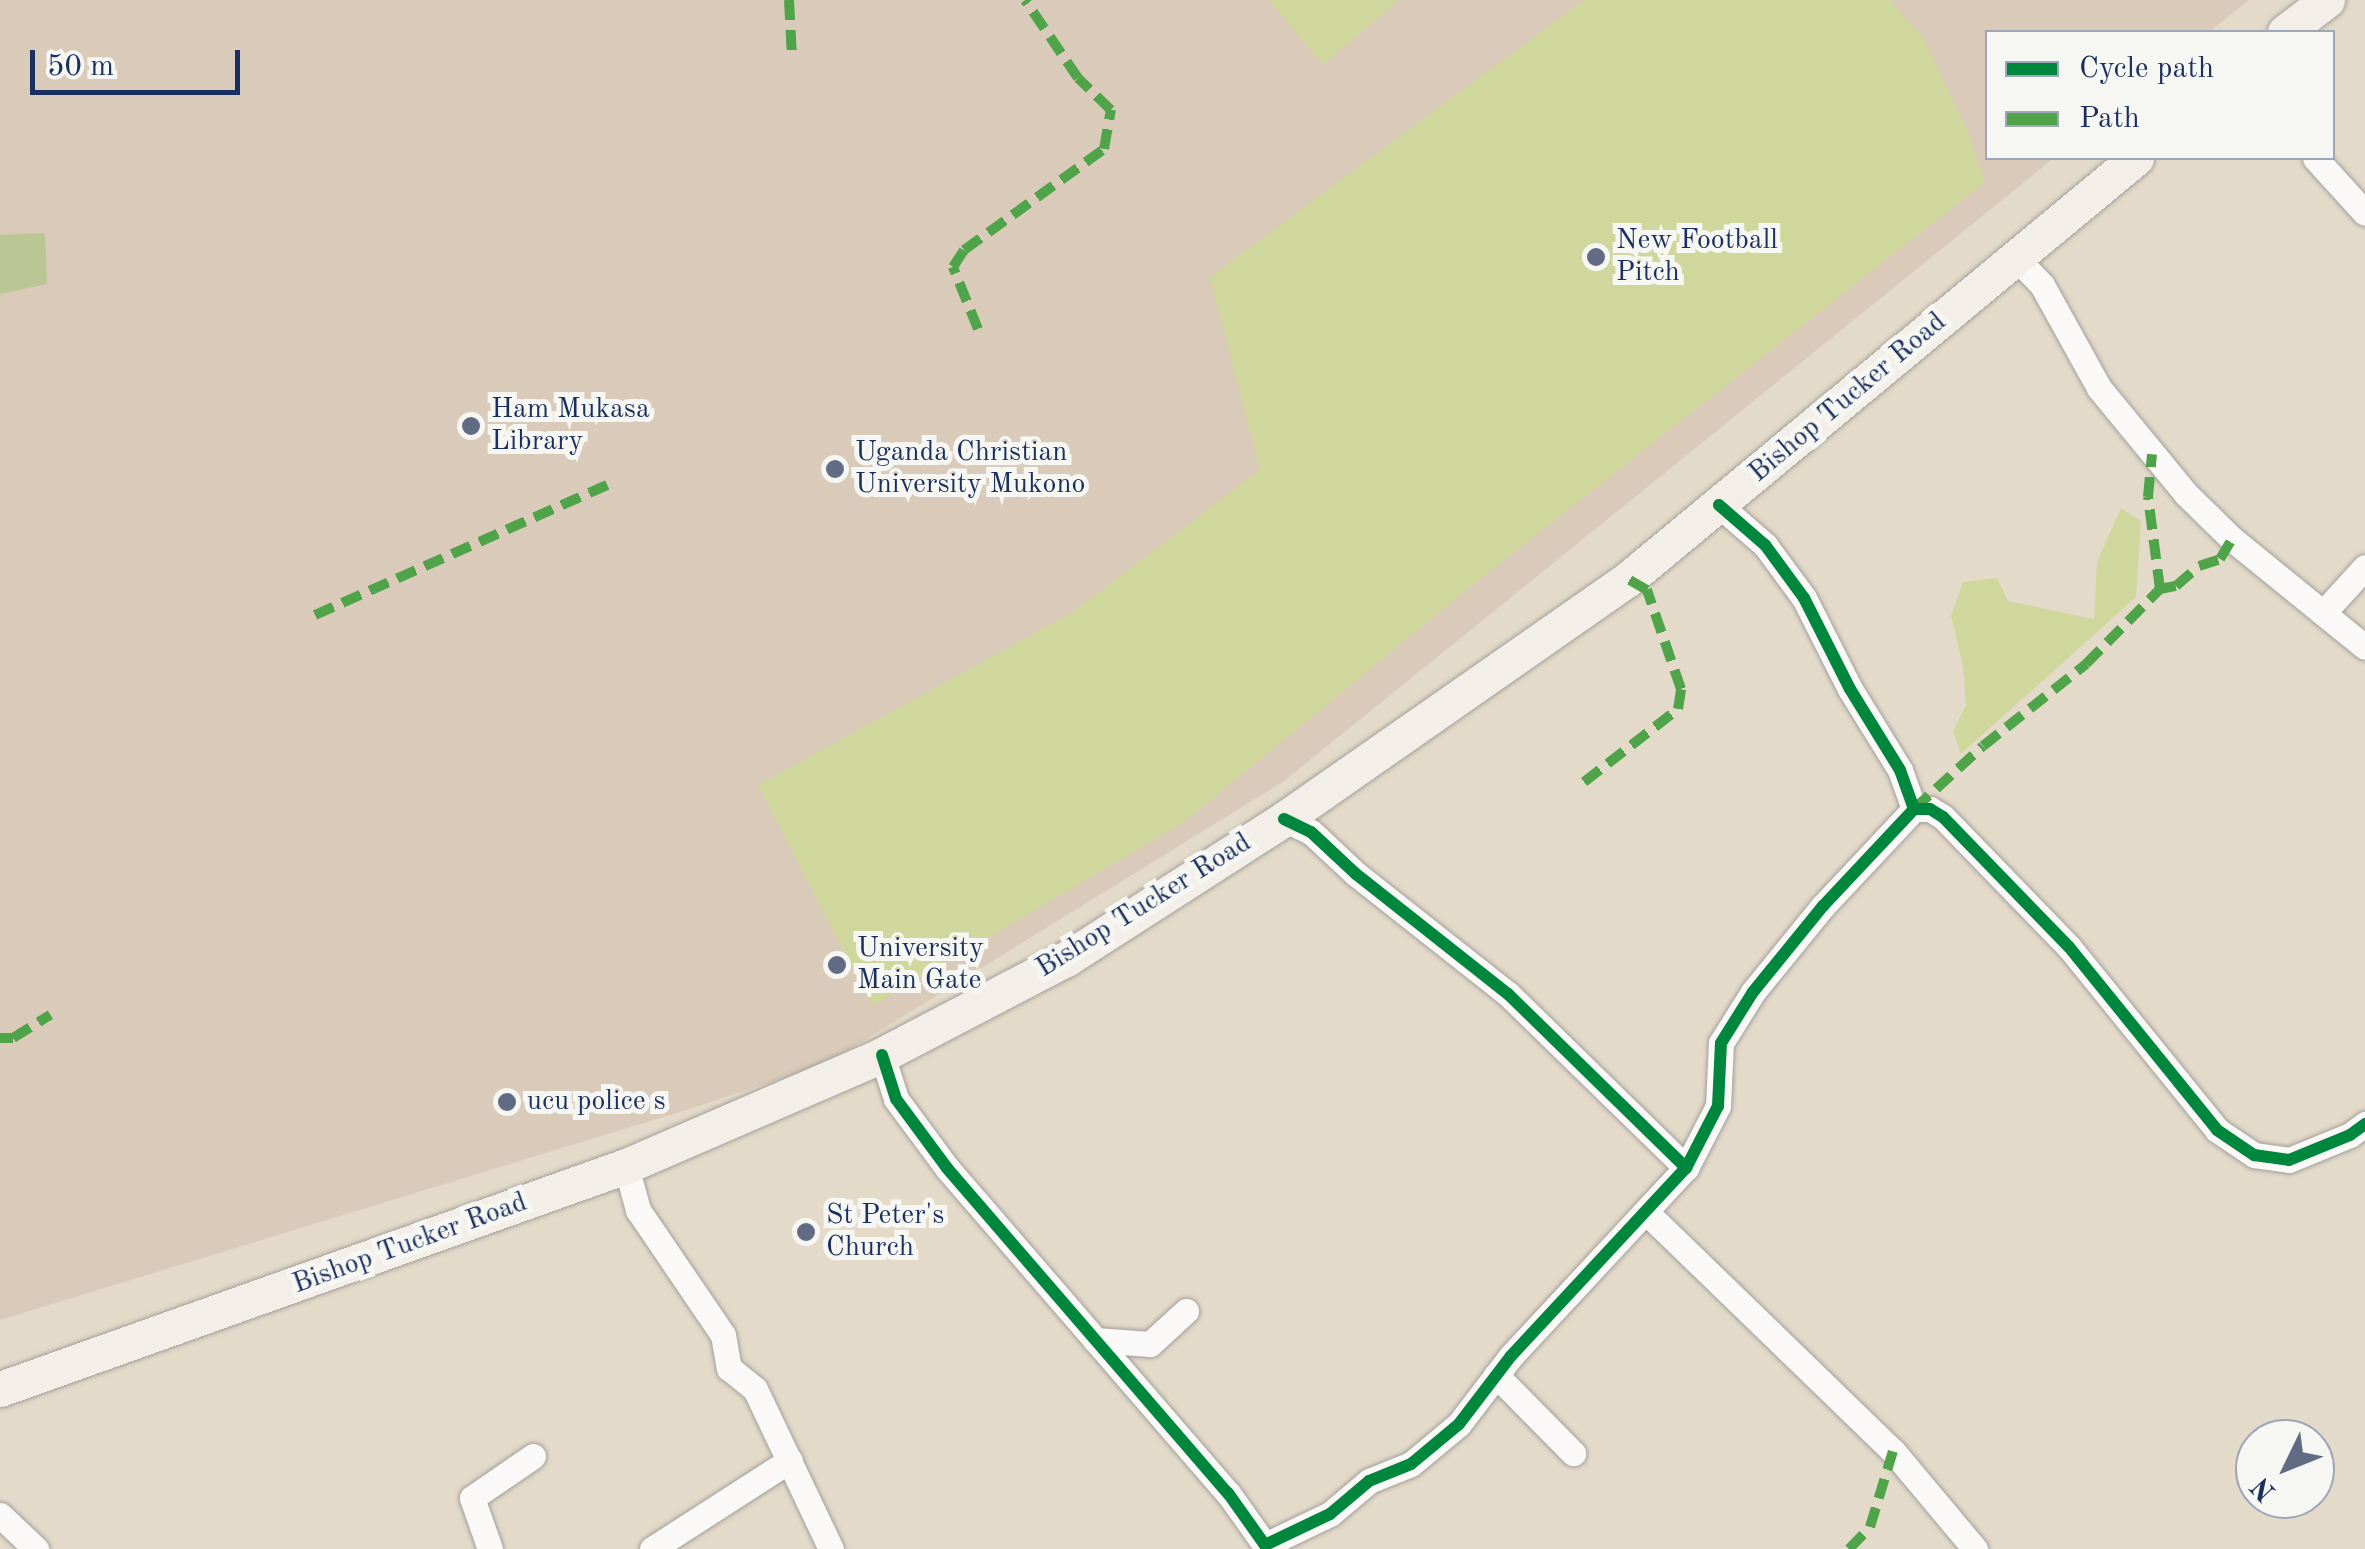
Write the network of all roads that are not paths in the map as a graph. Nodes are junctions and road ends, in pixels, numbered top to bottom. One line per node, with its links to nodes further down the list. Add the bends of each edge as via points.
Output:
1 (2327, 0): 2 (main road)
2 (2288, 30)
3 (2134, 160): 6 (main road, Bishop Tucker Road)
4 (2317, 160): 5 (street)
5 (2365, 214)
6 (2017, 259): 7 (main road, Bishop Tucker Road); 9 (street, via 2042,285 2099,388 2163,468 2232,540)
7 (1719, 505): 11 (street, via 1788,572 1900,770); 12 (main road, Bishop Tucker Road, via 1628,579)
8 (2365, 567): 9 (street)
9 (2323, 613): 10 (street)
10 (2365, 647)
11 (1914, 809): 14 (street, via 1942,817 2069,947 2217,1130 2254,1155 2289,1160); 16 (street, via 1753,992 1721,1043 1718,1106)
12 (1284, 819): 13 (main road, Bishop Tucker Road, via 1066,958); 16 (street, via 1311,832 1508,994)
13 (882, 1054): 15 (main road, Bishop Tucker Road); 19 (street, via 896,1098 947,1168)
14 (2365, 1124)
15 (626, 1166): 21 (main road, Bishop Tucker Road); 24 (street, via 638,1210 723,1335 728,1368 754,1389)
16 (1686, 1168): 17 (street)
17 (1646, 1212): 20 (street); 31 (street, via 1893,1451)
18 (1186, 1310): 19 (street, via 1150,1344)
19 (1095, 1340): 26 (street, via 1228,1492)
20 (1496, 1375): 22 (street); 26 (street, via 1459,1424 1412,1464 1368,1481 1330,1514)
21 (0, 1389)
22 (1573, 1452)
23 (534, 1456): 28 (street, via 472,1498)
24 (790, 1460): 29 (street); 30 (street)
25 (0, 1515): 27 (street)
26 (1264, 1547)
27 (36, 1549)
28 (490, 1549)
29 (652, 1549)
30 (830, 1549)
31 (1975, 1549)

